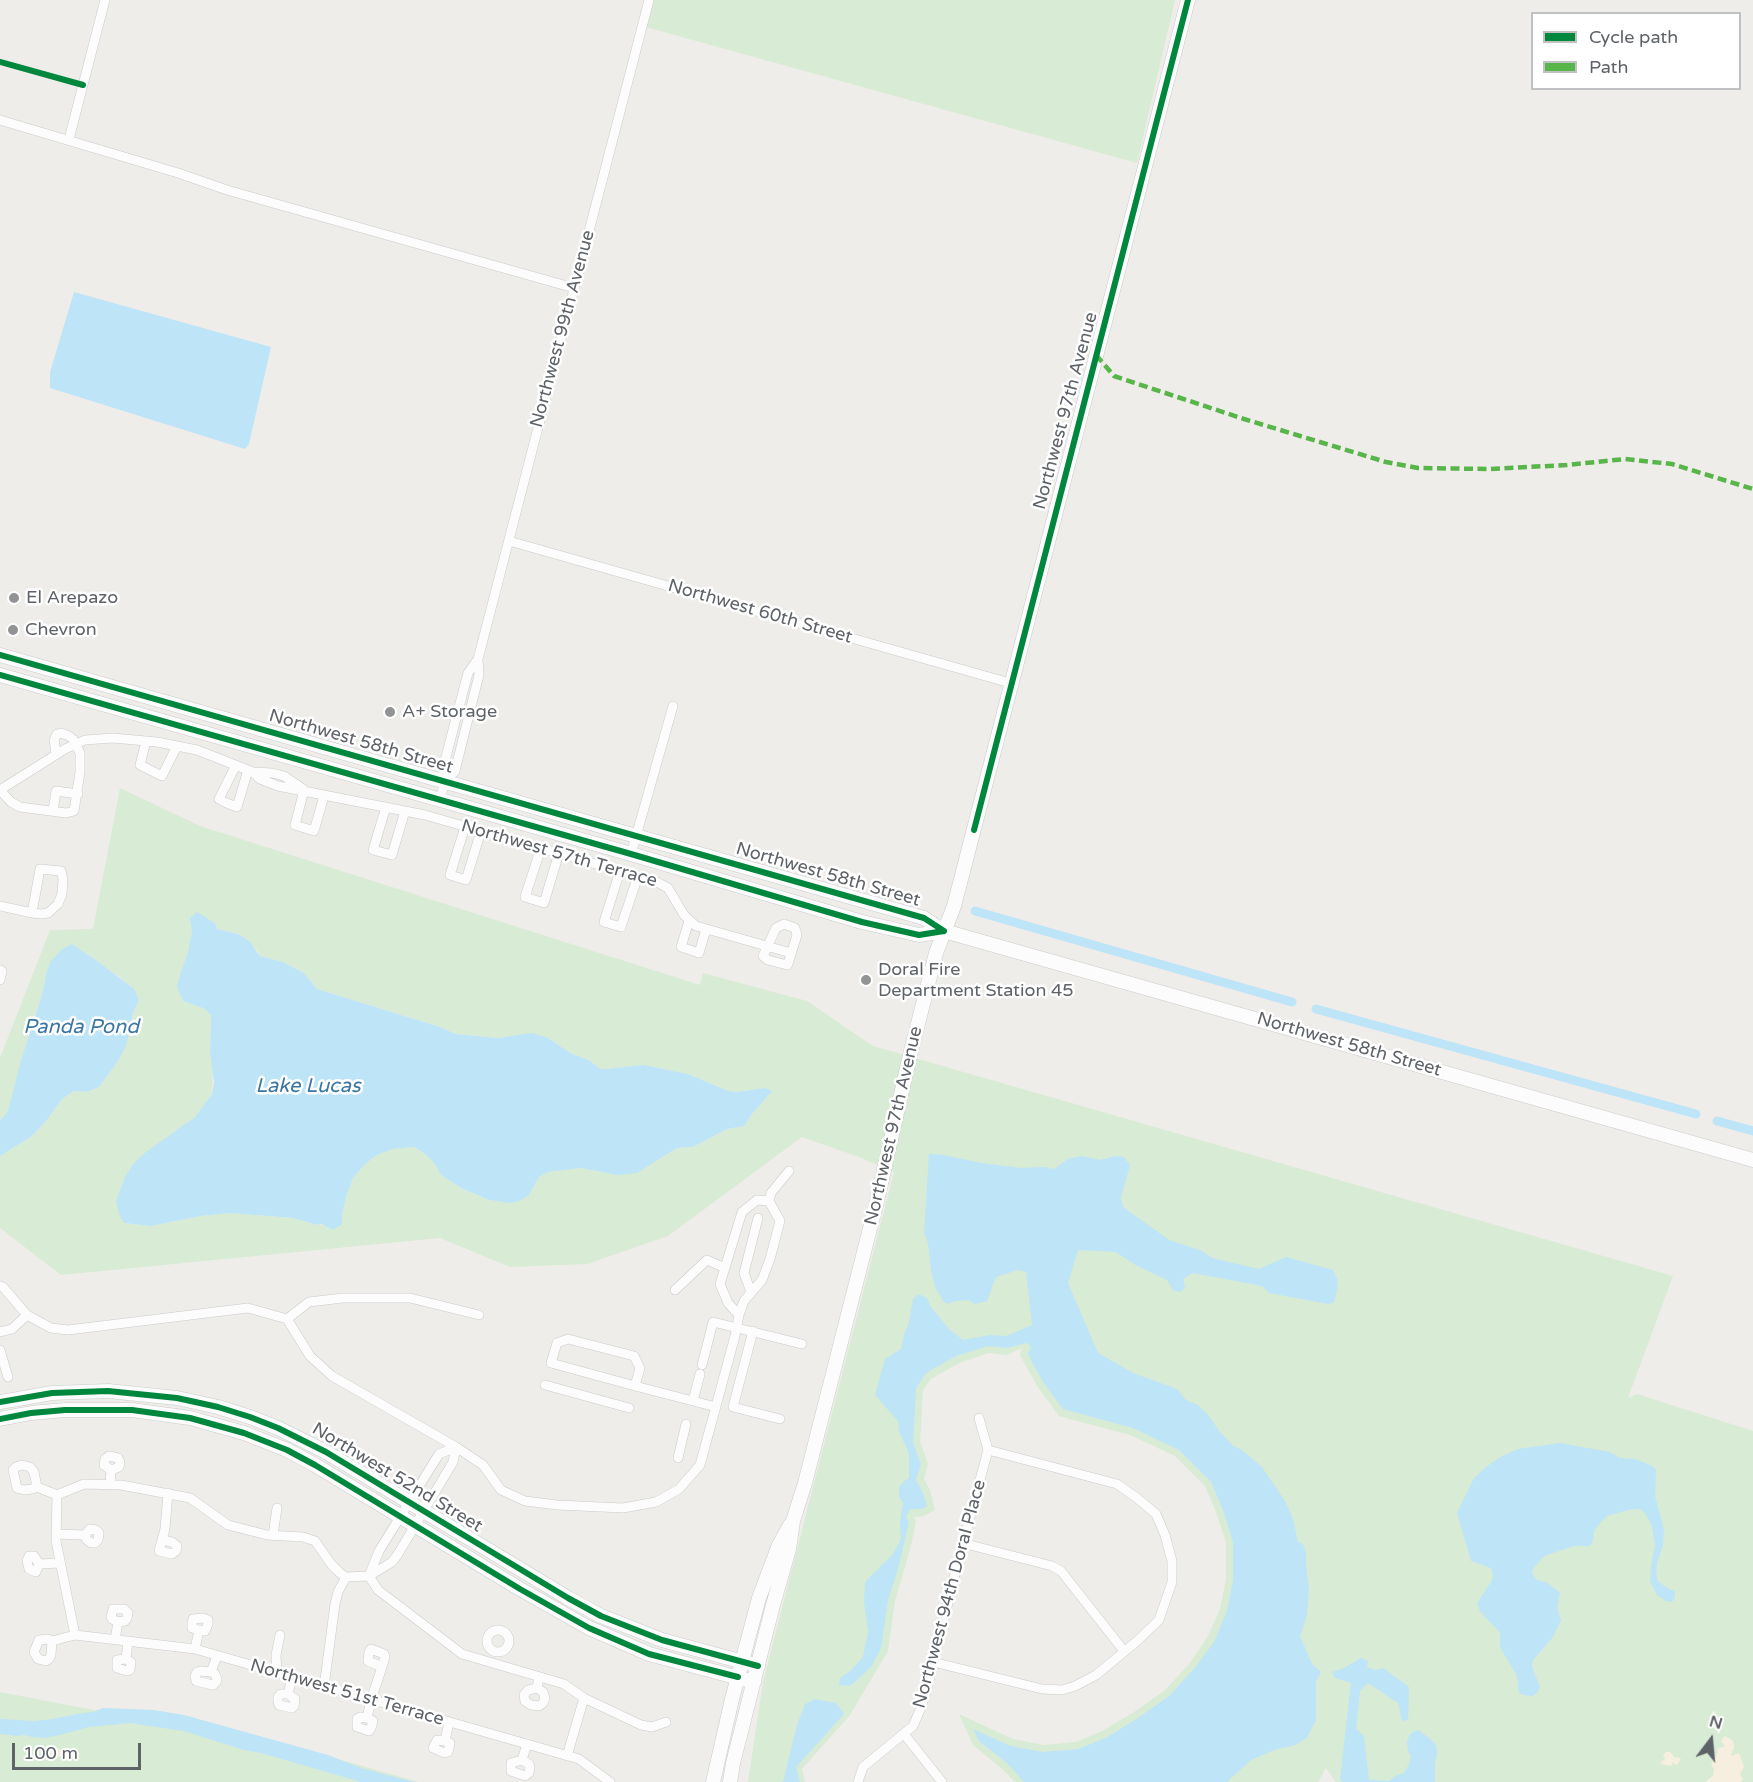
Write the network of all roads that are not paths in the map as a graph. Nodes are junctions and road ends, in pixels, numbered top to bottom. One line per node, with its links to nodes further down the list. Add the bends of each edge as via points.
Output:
1 (105, 0): 5 (street)
2 (649, 0): 6 (street, Northwest 99th Avenue)
3 (1188, 0): 10 (street, Northwest 97th Avenue)
4 (0, 120): 5 (street)
5 (69, 140): 6 (street, via 227,190)
6 (574, 288): 7 (street, Northwest 99th Avenue)
7 (509, 541): 10 (street, Northwest 60th Street); 18 (street, Northwest 99th Avenue, via 478,659 468,673 443,768)
8 (0, 655): 18 (street, Northwest 58th Street)
9 (0, 675): 23 (street, Northwest 58th Street)
10 (1011, 683): 39 (street, Northwest 97th Avenue)
11 (673, 706): 29 (street)
12 (147, 741): 13 (street, Northwest 57th Terrace, via 102,738); 14 (street, Northwest 57th Terrace); 14 (street, via 140,765 162,776)
13 (76, 744): 15 (street, Northwest 57th Terrace); 15 (street, via 69,736 57,734); 21 (street, via 81,758)
14 (177, 746): 16 (street, Northwest 57th Terrace)
15 (56, 753): 19 (street, Northwest 57th Terrace)
16 (236, 765): 17 (street, Northwest 57th Terrace); 17 (street, via 219,799 224,802 237,807)
17 (250, 771): 20 (street, Northwest 57th Terrace, via 279,774)
18 (445, 782): 23 (street, Northwest 99th Avenue); 29 (street, Northwest 58th Street)
19 (0, 790): 25 (street, via 15,805)
20 (304, 790): 22 (street, Northwest 57th Terrace); 22 (street, via 295,825 314,831)
21 (78, 794): 25 (street, via 74,811); 25 (street, via 56,791)
22 (324, 796): 24 (street, Northwest 57th Terrace)
23 (440, 800): 32 (street, Northwest 58th Street)
24 (386, 807): 26 (street, Northwest 57th Terrace); 26 (street, via 373,850 392,855)
25 (53, 811)
26 (405, 811): 27 (street, Northwest 57th Terrace)
27 (465, 826): 28 (street, Northwest 57th Terrace); 28 (street, via 450,875 466,880)
28 (481, 831): 30 (street, Northwest 57th Terrace)
29 (636, 835): 32 (street); 39 (street, Northwest 58th Street, via 924,918)
30 (541, 848): 31 (street, Northwest 57th Terrace); 31 (street, via 525,897 544,903)
31 (559, 854): 33 (street, Northwest 57th Terrace)
32 (631, 854): 39 (street, Northwest 58th Street, via 878,926 920,935)
33 (620, 871): 34 (street, Northwest 57th Terrace); 34 (street, via 604,922 621,927)
34 (638, 876): 37 (street, Northwest 57th Terrace, via 668,888)
35 (0, 906): 36 (street)
36 (32, 913): 36 (street, via 48,913 57,904 63,887 61,871 40,869)
37 (689, 921): 38 (street); 38 (street, via 681,947 699,953)
38 (706, 929): 40 (street)
39 (944, 932): 43 (street, Northwest 58th Street); 85 (street, Northwest 97th Avenue, via 913,1043 854,1296)
40 (767, 946): 40 (street, via 764,958 788,964 795,928 778,926)
41 (0, 970): 42 (street)
42 (0, 980)
43 (1753, 1160)
44 (789, 1172): 45 (street)
45 (769, 1201): 47 (street, via 757,1200 742,1212); 50 (street, via 780,1221 762,1280)
46 (758, 1218): 50 (street, via 744,1273)
47 (725, 1268): 49 (street, via 707,1260); 53 (street, via 720,1284 728,1303)
48 (0, 1286): 51 (street)
49 (675, 1290)
50 (752, 1292): 53 (street)
51 (27, 1315): 54 (street, via 51,1328 68,1330 248,1308); 57 (street, via 12,1329)
52 (479, 1315): 54 (street, via 410,1298 343,1298 309,1302)
53 (739, 1315): 55 (street)
54 (287, 1319): 73 (street, via 310,1356 332,1376)
55 (737, 1327): 56 (street); 63 (street, via 713,1322); 65 (street)
56 (753, 1331): 58 (street); 70 (street, via 733,1407)
57 (0, 1332)
58 (802, 1344)
59 (0, 1350): 60 (street)
60 (8, 1377)
61 (544, 1385): 66 (street)
62 (635, 1386): 62 (street, via 550,1364 557,1343 568,1339 634,1356 640,1368); 63 (street)
63 (693, 1401): 65 (street)
64 (0, 1402): 67 (street, Northwest 52nd Street, via 52,1393 108,1391 177,1398)
65 (716, 1407): 73 (street, via 700,1465 679,1489 656,1502 623,1508 525,1501 501,1490 483,1465)
66 (629, 1408)
67 (250, 1417): 72 (street); 81 (street, Northwest 52nd Street, via 312,1444)
68 (979, 1418): 74 (street)
69 (0, 1419): 72 (street, Northwest 52nd Street, via 65,1410 132,1410 190,1418)
70 (780, 1419)
71 (687, 1424): 75 (street)
72 (244, 1433): 84 (street, Northwest 52nd Street, via 301,1457)
73 (456, 1447): 81 (street, via 439,1454); 83 (street, via 453,1462)
74 (988, 1450): 91 (street, Northwest 94th Doral Place); 106 (street, via 1117,1484 1156,1514 1166,1535 1172,1582 1160,1620)
75 (678, 1458)
76 (111, 1470): 77 (street)
77 (110, 1484): 79 (street); 80 (street, via 84,1484)
78 (37, 1487): 80 (street)
79 (168, 1493): 89 (street, via 190,1498 228,1525); 90 (street)
80 (57, 1495): 87 (street)
81 (409, 1502): 83 (street, Northwest 52nd Street); 84 (street)
82 (277, 1509): 89 (street)
83 (424, 1511): 86 (street); 98 (street, Northwest 52nd Street, via 568,1598)
84 (401, 1517): 86 (street, Northwest 52nd Street); 94 (street, via 379,1551)
85 (793, 1521): 110 (street, Northwest 97th Avenue, via 779,1545 759,1598); 113 (street, Northwest 97th Avenue)
86 (415, 1525): 94 (street, via 392,1562); 104 (street, Northwest 52nd Street, via 572,1620)
87 (56, 1534): 88 (street); 92 (street)
88 (85, 1535)
89 (273, 1535): 95 (street, via 315,1541)
90 (162, 1540)
91 (963, 1543): 106 (street, via 1061,1571); 111 (street, Northwest 94th Doral Place)
92 (60, 1563): 93 (street); 99 (street)
93 (39, 1564)
94 (369, 1576): 95 (street); 112 (street, via 378,1590 462,1654)
95 (346, 1577): 121 (street, via 335,1604)
96 (118, 1622): 101 (street)
97 (199, 1630): 105 (street)
98 (635, 1630): 104 (street); 110 (street, Northwest 52nd Street)
99 (75, 1635): 101 (street, Northwest 51st Terrace); 102 (street)
100 (280, 1635): 116 (street)
101 (115, 1640): 103 (street, Northwest 51st Terrace)
102 (52, 1641)
103 (128, 1641): 105 (street, Northwest 51st Terrace); 109 (street)
104 (629, 1647): 118 (street, Northwest 52nd Street)
105 (195, 1649): 108 (street, Northwest 51st Terrace)
106 (1124, 1651): 111 (street, via 1096,1675 1062,1690 1042,1689)
107 (497, 1652): 112 (street)
108 (217, 1656): 115 (street); 116 (street, Northwest 51st Terrace)
109 (126, 1659)
110 (742, 1661): 113 (street, Northwest 52nd Street); 118 (street, Northwest 97th Avenue)
111 (933, 1662): 129 (street, Northwest 94th Doral Place, via 920,1710 913,1726)
112 (494, 1664): 117 (street)
113 (758, 1666): 120 (street, Northwest 97th Avenue)
114 (382, 1667): 125 (street)
115 (210, 1672)
116 (277, 1673): 119 (street, Northwest 51st Terrace)
117 (539, 1677): 122 (street); 124 (street, via 564,1684)
118 (738, 1677): 120 (street, Northwest 52nd Street); 135 (street, Northwest 97th Avenue)
119 (292, 1678): 121 (street, Northwest 51st Terrace); 123 (street)
120 (754, 1682): 136 (street, Northwest 97th Avenue)
121 (324, 1687): 125 (street, Northwest 51st Terrace)
122 (537, 1688)
123 (288, 1694)
124 (584, 1698): 128 (street, via 641,1725 652,1727); 132 (street)
125 (371, 1700): 126 (street); 127 (street, Northwest 51st Terrace)
126 (367, 1718)
127 (449, 1722): 130 (street); 131 (street, Northwest 51st Terrace)
128 (666, 1722)
129 (904, 1734): 137 (street, Northwest 94th Doral Place, via 863,1767); 138 (street)
130 (445, 1741)
131 (527, 1744): 132 (street, Northwest 51st Terrace); 133 (street)
132 (567, 1756): 134 (street, Northwest 51st Terrace, via 579,1759)
133 (522, 1760)
134 (610, 1782)
135 (713, 1782)
136 (730, 1782)
137 (858, 1782)
138 (942, 1782)

